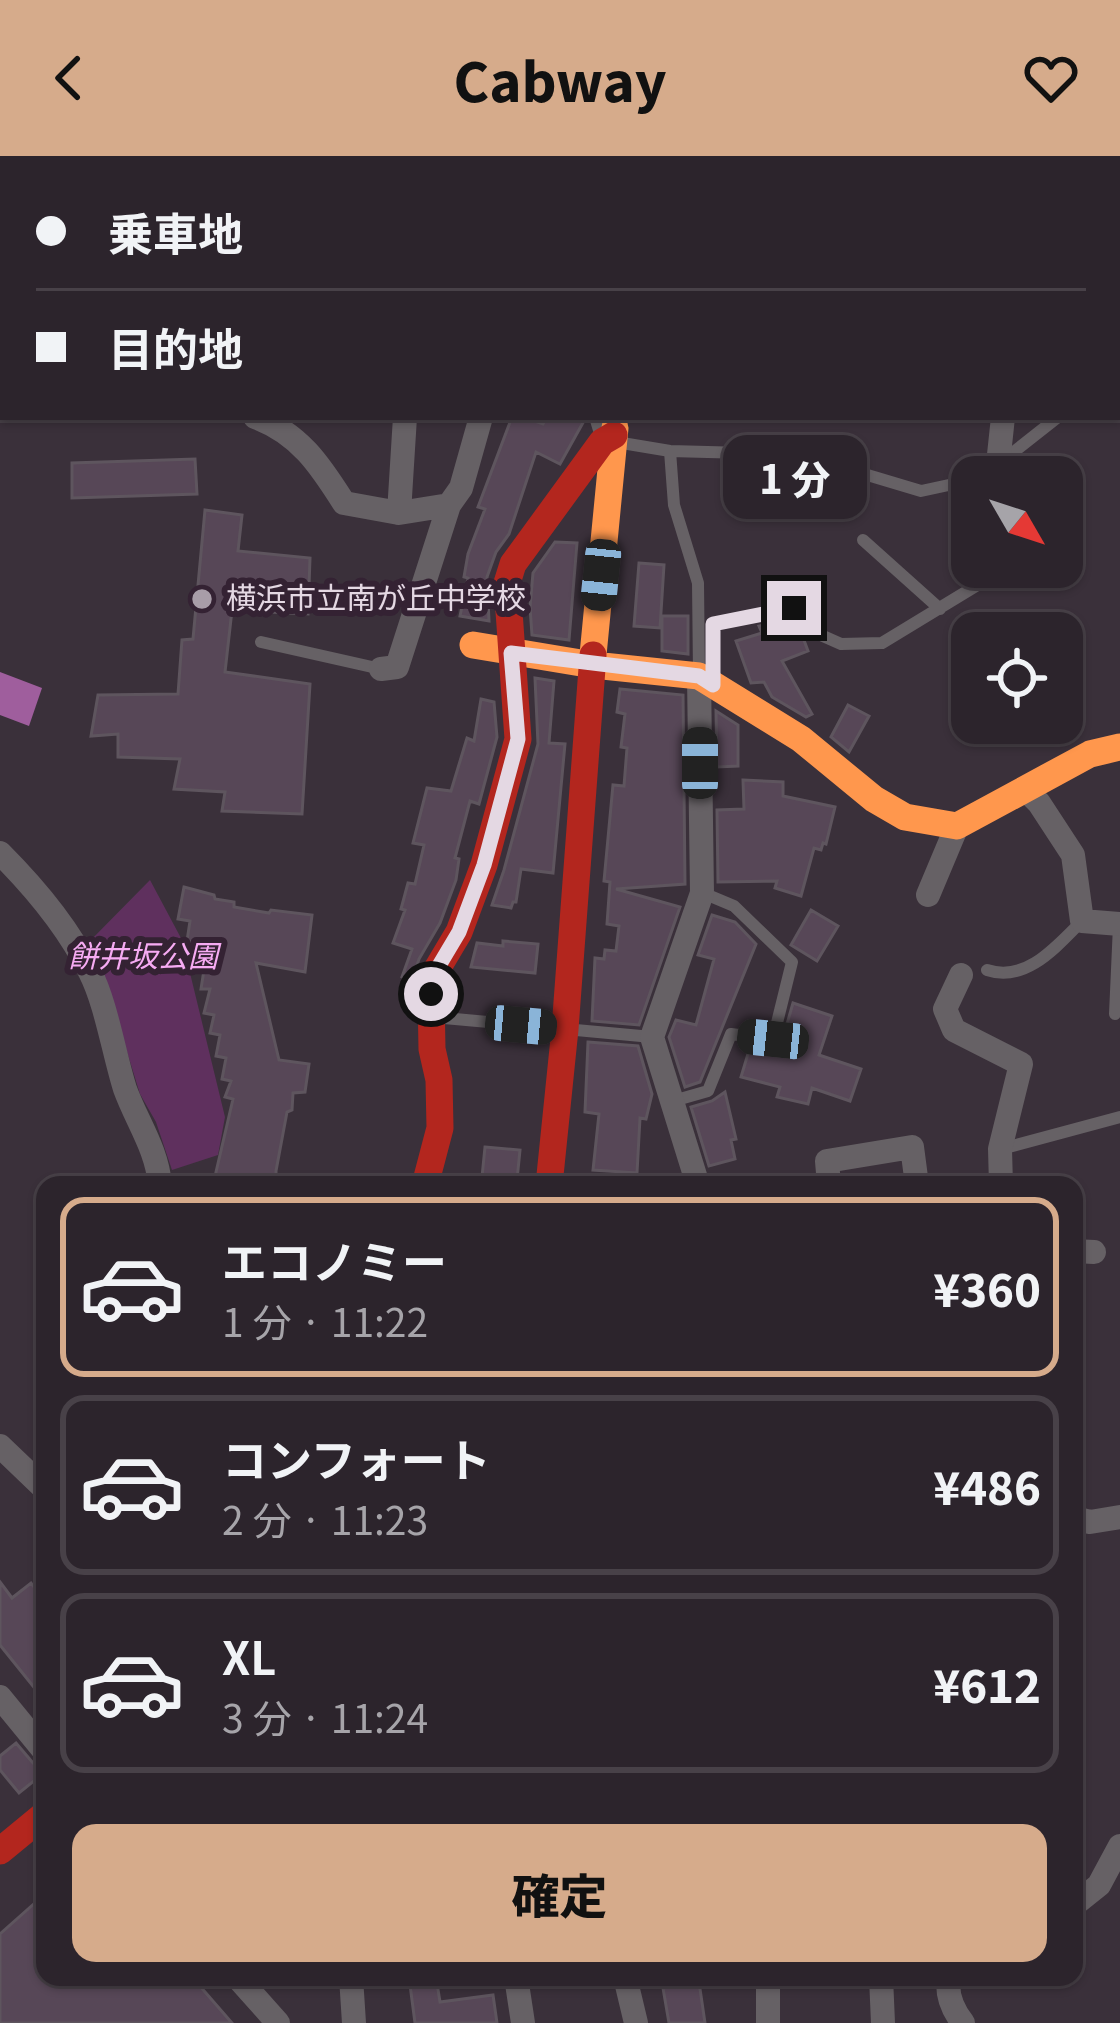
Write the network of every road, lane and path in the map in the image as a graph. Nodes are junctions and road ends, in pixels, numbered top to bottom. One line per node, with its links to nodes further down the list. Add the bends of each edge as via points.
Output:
1 (263, 420): 12 (street, via 315,456 344,502)
2 (405, 420): 12 (street)
3 (481, 420): 11 (street)
4 (1003, 420): 8 (street)
5 (1054, 420): 9 (lane)
6 (608, 430): 7 (lane); 18 (street, via 513,564); 19 (street)
7 (670, 451): 10 (lane, via 821,455 922,491); 21 (lane, via 674,505 698,583)
8 (994, 456)
9 (1009, 456)
10 (951, 485)
11 (449, 505): 12 (street); 20 (street, via 397,667)
12 (399, 513)
13 (863, 539): 15 (lane)
14 (973, 588): 15 (lane)
15 (940, 609): 21 (lane, via 882,643 841,644 794,608 713,624)
16 (260, 643): 20 (lane)
17 (473, 645): 18 (street)
18 (511, 653): 19 (street); 33 (street, via 518,739 484,865 437,969)
19 (592, 665): 21 (street); 34 (street)
20 (380, 669)
21 (706, 681): 24 (street, via 905,817); 26 (street)
22 (1117, 752): 23 (street, via 1090,754)
23 (1026, 790): 24 (street); 28 (street, via 1073,855)
24 (956, 826): 27 (street)
25 (0, 853): 39 (street, via 39,891 92,974)
26 (702, 893): 35 (street); 36 (lane, via 734,906 792,962 773,1039 731,1034 708,1091)
27 (928, 896)
28 (1082, 921): 29 (street); 30 (lane, via 1026,970)
29 (1119, 924): 32 (lane)
30 (987, 970)
31 (961, 975): 38 (street, via 945,1009 954,1030 1021,1064)
32 (1115, 1015)
33 (431, 1016): 34 (lane); 40 (street, via 440,1128)
34 (565, 1029): 35 (lane); 41 (street)
35 (652, 1037): 36 (street)
36 (672, 1101): 42 (street)
37 (1120, 1118): 38 (lane)
38 (1000, 1149): 45 (street)
39 (159, 1176)
40 (427, 1176)
41 (550, 1176)
42 (695, 1176)
43 (828, 1176): 44 (street, via 827,1161 912,1147)
44 (916, 1176)
45 (1001, 1176)
46 (0, 1446): 47 (street)
47 (36, 1480)
48 (1120, 1517): 49 (street)
49 (1083, 1520)
50 (0, 1697): 51 (street)
51 (36, 1741)
52 (36, 1821): 54 (street)
53 (1120, 1846): 55 (street)
54 (0, 1851)
55 (1083, 1898)
56 (245, 1986): 63 (street)
57 (352, 1986): 64 (street)
58 (517, 1986): 65 (street)
59 (627, 1986): 66 (street)
60 (768, 1986): 67 (street)
61 (881, 1986): 68 (street)
62 (948, 1986): 69 (street)
63 (278, 2023)
64 (354, 2023)
65 (523, 2023)
66 (636, 2023)
67 (768, 2023)
68 (883, 2023)
69 (962, 2023)

